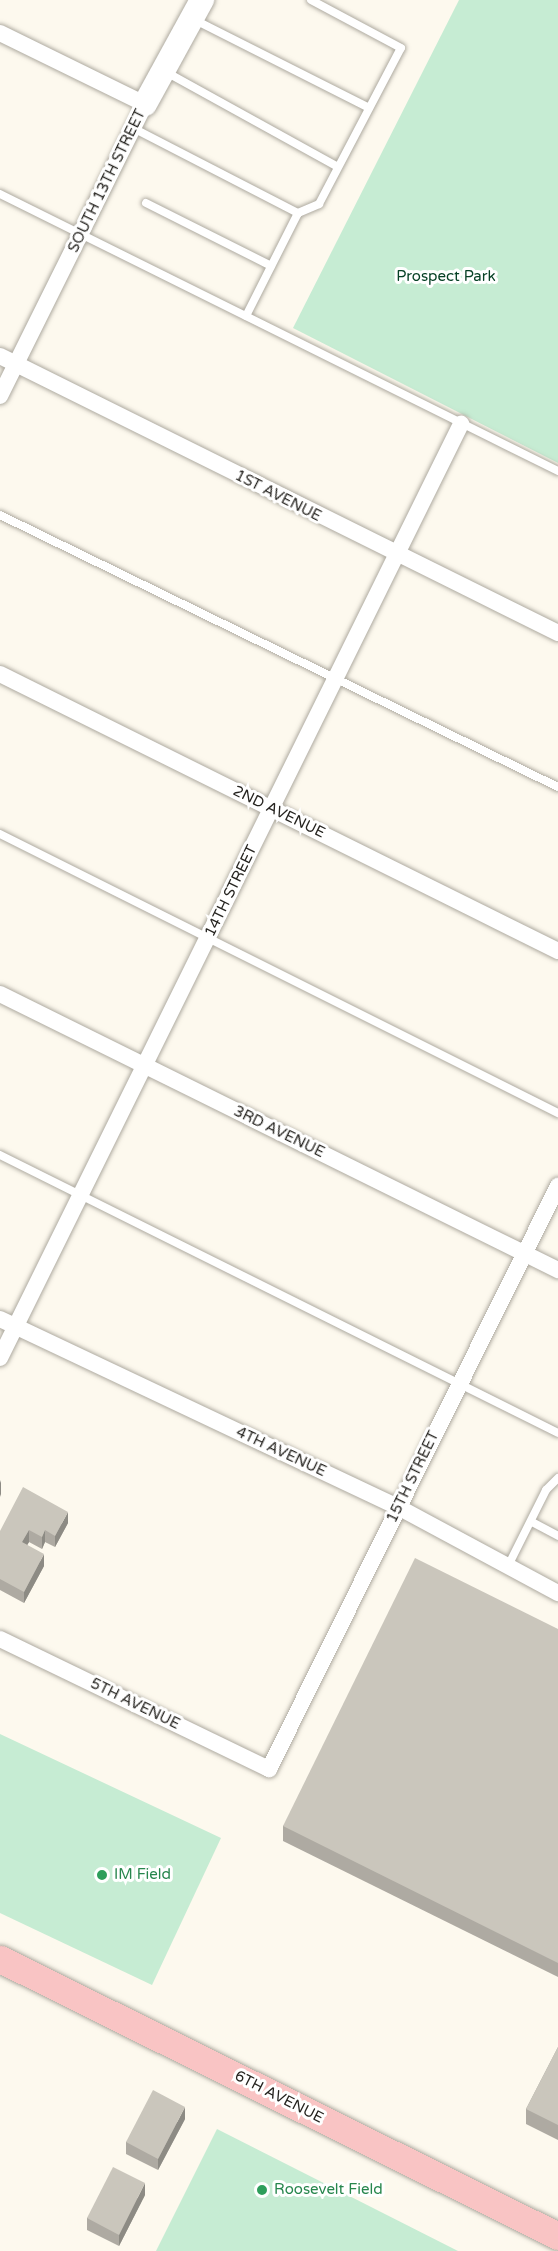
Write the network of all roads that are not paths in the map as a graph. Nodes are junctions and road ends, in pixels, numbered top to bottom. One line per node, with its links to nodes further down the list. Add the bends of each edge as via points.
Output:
1 (311, 0): 6 (lane, via 400,48)
2 (197, 9): 4 (street, SOUTH 13TH STREET); 6 (lane)
3 (0, 33): 5 (street)
4 (163, 70): 5 (street, SOUTH 13TH STREET); 8 (lane)
5 (145, 104): 7 (street, SOUTH 13TH STREET)
6 (369, 108): 8 (lane)
7 (133, 128): 11 (lane); 12 (street, SOUTH 13TH STREET)
8 (338, 167): 11 (lane, via 319,204)
9 (0, 194): 12 (lane)
10 (147, 204): 13 (lane)
11 (298, 213): 13 (lane)
12 (81, 233): 14 (lane); 16 (street, SOUTH 13TH STREET)
13 (271, 266): 14 (lane)
14 (246, 316): 18 (lane)
15 (0, 356): 16 (street, 1ST AVENUE)
16 (16, 364): 17 (street, SOUTH 13TH STREET); 21 (street, 1ST AVENUE)
17 (0, 396)
18 (461, 424): 19 (lane); 21 (street, 14TH STREET)
19 (558, 471)
20 (0, 515): 24 (lane)
21 (396, 555): 22 (street, 1ST AVENUE); 24 (street, 14TH STREET)
22 (558, 633)
23 (0, 674): 26 (street, 2ND AVENUE)
24 (336, 679): 25 (lane); 26 (street, 14TH STREET)
25 (558, 786)
26 (272, 808): 28 (street, 14TH STREET); 29 (street, 2ND AVENUE)
27 (0, 834): 28 (lane)
28 (208, 936): 31 (street, 14TH STREET); 32 (lane)
29 (558, 951)
30 (0, 994): 31 (street, 3RD AVENUE)
31 (144, 1066): 35 (street, 14TH STREET); 36 (street, 3RD AVENUE)
32 (558, 1113)
33 (0, 1155): 35 (lane)
34 (558, 1186): 36 (street, 15TH STREET)
35 (81, 1195): 39 (street, 14TH STREET); 41 (lane)
36 (523, 1252): 37 (street, 3RD AVENUE); 41 (street, 15TH STREET)
37 (558, 1270)
38 (0, 1319): 39 (street, 4TH AVENUE)
39 (15, 1327): 40 (street, 14TH STREET); 44 (street, 4TH AVENUE)
40 (0, 1358)
41 (459, 1385): 42 (lane); 44 (street, 15TH STREET)
42 (558, 1433)
43 (558, 1478): 45 (lane, via 546,1490)
44 (398, 1507): 47 (street, 4TH AVENUE); 50 (street, 15TH STREET)
45 (531, 1522): 46 (lane); 47 (lane)
46 (558, 1536)
47 (508, 1566): 48 (street, 4TH AVENUE)
48 (558, 1593)
49 (0, 1639): 50 (street, 5TH AVENUE)
50 (269, 1769)
51 (0, 1959): 52 (main road, 6TH AVENUE)
52 (558, 2236)

